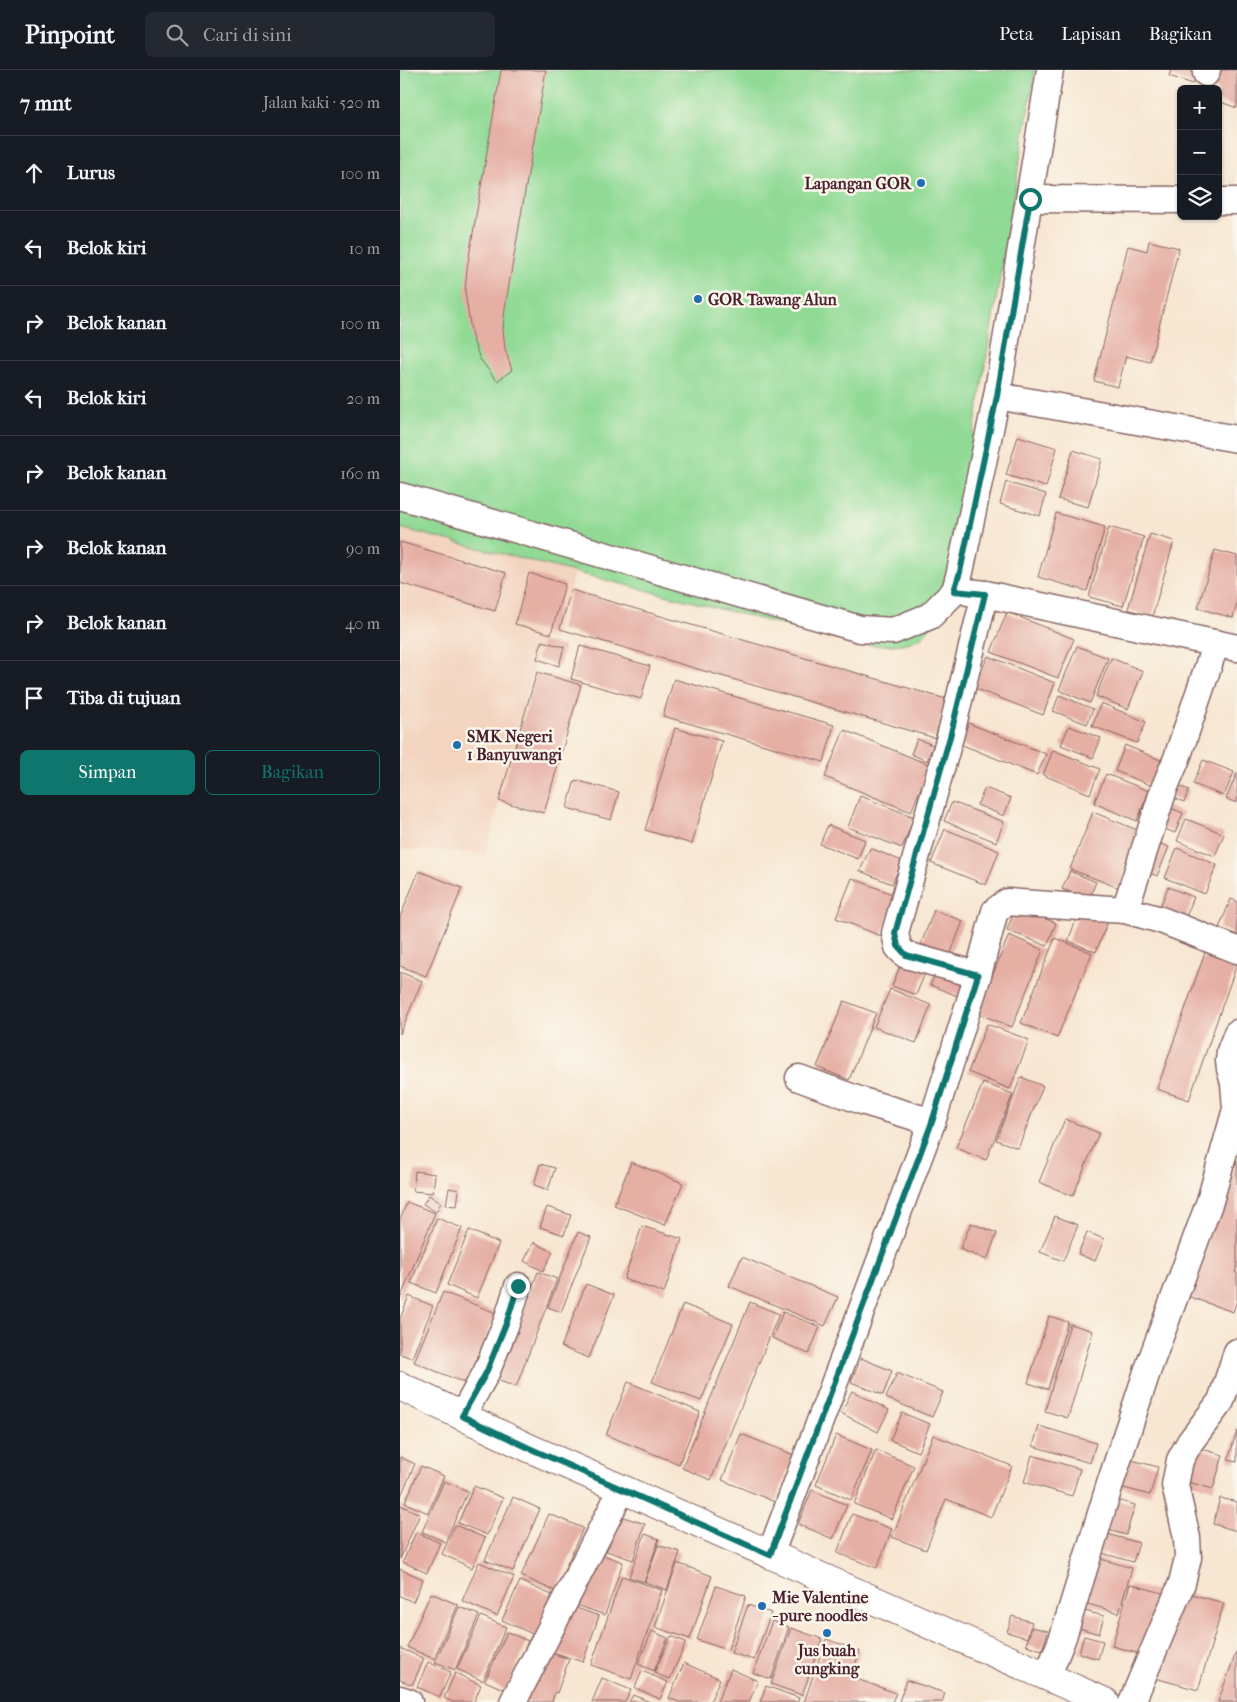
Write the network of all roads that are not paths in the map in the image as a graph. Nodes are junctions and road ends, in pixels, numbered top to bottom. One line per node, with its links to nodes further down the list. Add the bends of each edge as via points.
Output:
1 (1050, 70): 2 (street)
2 (1030, 199): 3 (street); 6 (street)
3 (1177, 200)
4 (1222, 201): 5 (street)
5 (1237, 201)
6 (997, 396): 7 (street); 9 (street)
7 (1237, 440)
8 (400, 496): 9 (street, via 860,629 893,631 921,620 930,616)
9 (954, 591): 10 (street)
10 (985, 594): 11 (street); 14 (street, via 951,733 895,933 898,946 906,955)
11 (1227, 645): 12 (street, via 1164,789)
12 (1125, 910): 13 (street, via 1161,920); 14 (street, via 1007,902 995,911)
13 (1237, 950)
14 (978, 975): 17 (street)
15 (1237, 1034): 24 (street, via 1229,1061 1236,1109 1210,1201 1147,1372 1063,1637)
16 (799, 1078): 17 (street)
17 (932, 1122): 23 (street)
18 (518, 1286): 21 (street, via 486,1373)
19 (1237, 1352): 29 (street, via 1221,1401 1180,1460 1175,1485 1187,1538 1188,1558 1182,1583)
20 (400, 1386): 21 (main road)
21 (462, 1416): 22 (main road)
22 (622, 1489): 23 (main road); 27 (street)
23 (770, 1555): 24 (main road)
24 (1047, 1677): 28 (main road)
25 (400, 1699): 26 (street)
26 (409, 1702)
27 (513, 1702)
28 (1105, 1702)
29 (1132, 1702)

